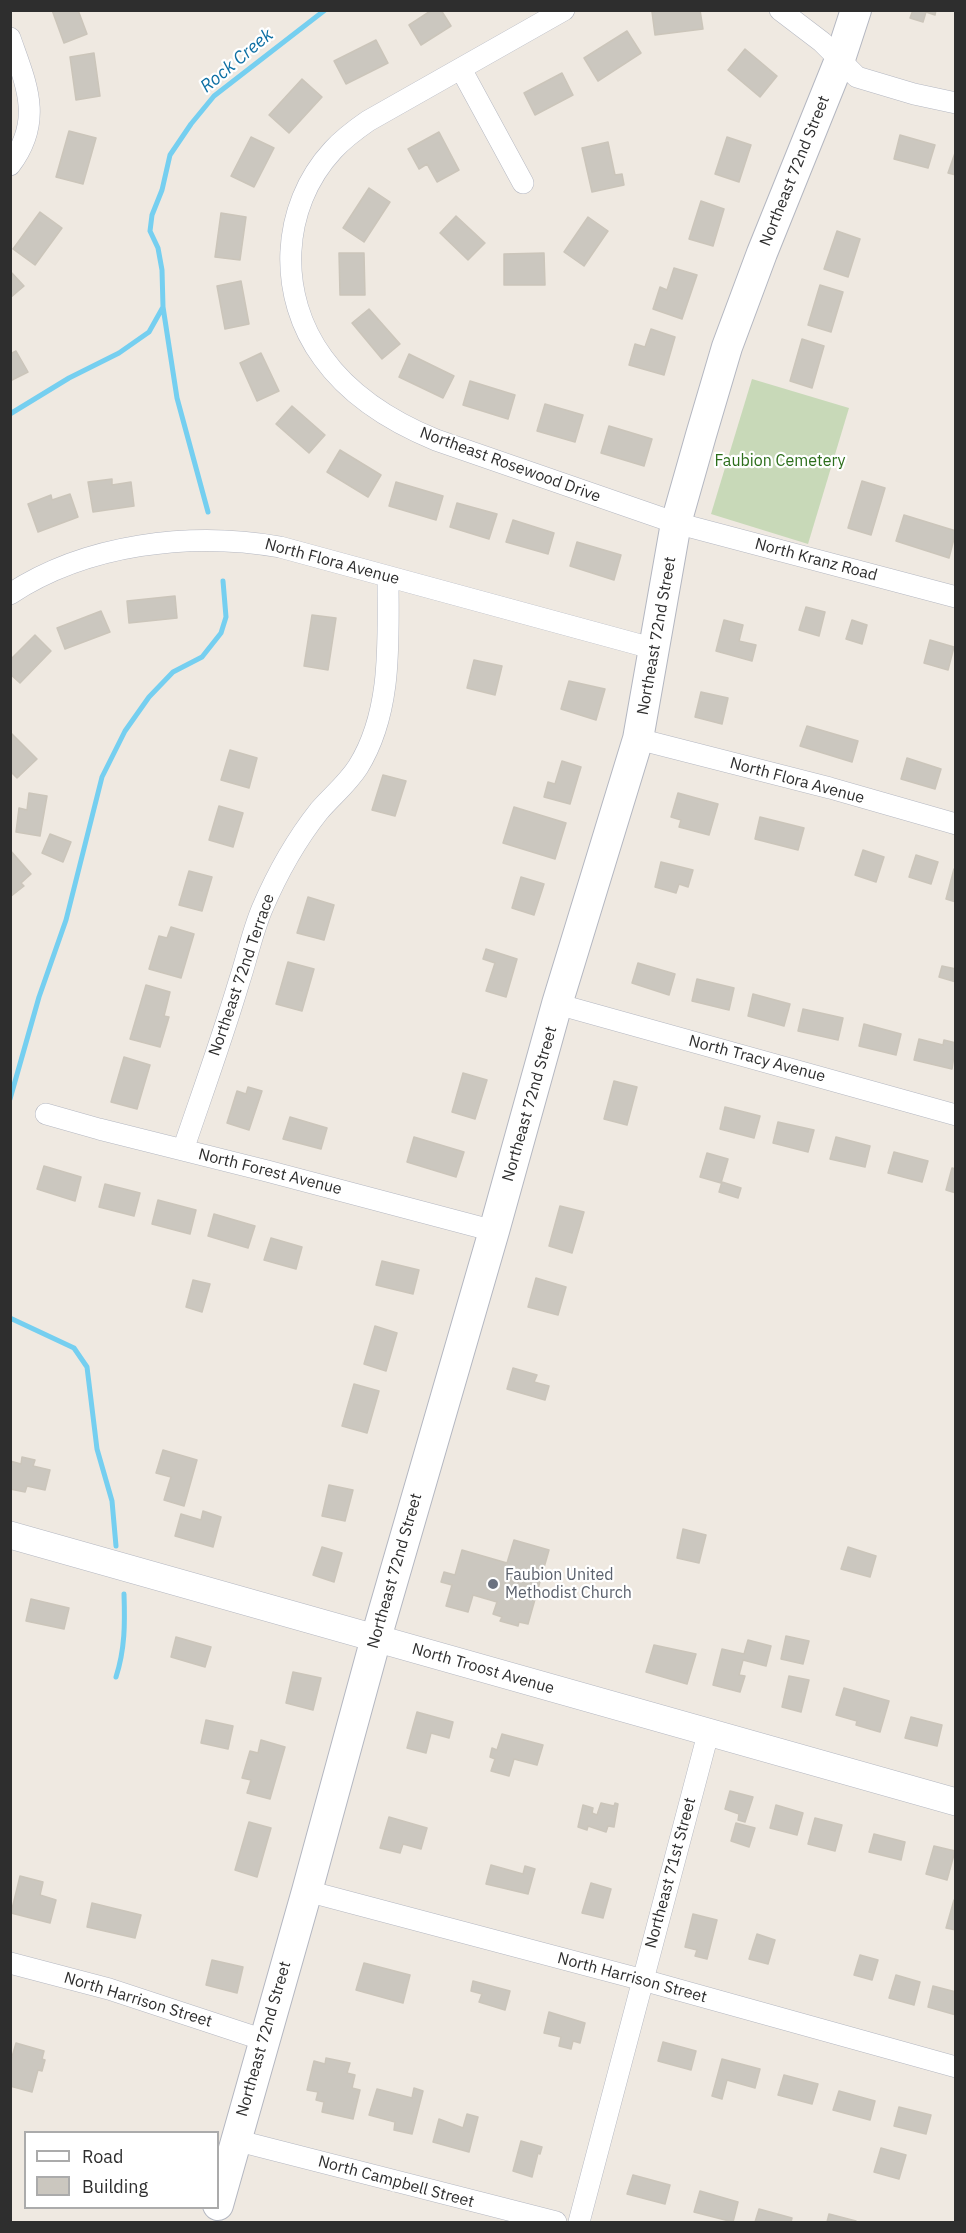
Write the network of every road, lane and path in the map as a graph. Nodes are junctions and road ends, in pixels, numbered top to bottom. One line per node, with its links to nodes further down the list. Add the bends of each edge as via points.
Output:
1 (564, 10): 6 (street, Northeast Rosewood Drive)
2 (780, 10): 5 (street, via 822,42)
3 (856, 10): 5 (main road, Northeast 72nd Street)
4 (10, 38): 8 (street, via 29,94 30,117 24,140)
5 (839, 62): 7 (street, via 856,77); 10 (main road, Northeast 72nd Street, via 727,347)
6 (461, 69): 9 (street); 10 (street, Northeast Rosewood Drive, via 368,121 349,135 317,170 295,217 290,258 292,287 310,338 357,394 410,429)
7 (956, 103)
8 (10, 165)
9 (523, 183)
10 (676, 524): 13 (street, North Kranz Road); 14 (main road, Northeast 72nd Street)
11 (388, 577): 12 (street, North Flora Avenue, via 280,547 236,540 191,540 103,553 51,571); 14 (street, North Flora Avenue); 20 (street, Northeast 72nd Terrace, via 388,649 377,722 358,767 303,833 262,909)
12 (10, 594)
13 (956, 597)
14 (655, 649): 15 (main road, Northeast 72nd Street)
15 (638, 739): 16 (street, North Flora Avenue); 17 (main road, Northeast 72nd Street)
16 (956, 824)
17 (557, 1005): 19 (street, North Tracy Avenue); 21 (main road, Northeast 72nd Street)
18 (46, 1114): 20 (street, North Forest Avenue)
19 (956, 1115)
20 (183, 1150): 21 (street, North Forest Avenue)
21 (494, 1231): 23 (main road, Northeast 72nd Street)
22 (10, 1536): 23 (street, North Troost Avenue)
23 (376, 1638): 24 (street, North Troost Avenue); 26 (main road, Northeast 72nd Street)
24 (708, 1734): 25 (street, North Troost Avenue); 28 (street, Northeast 71st Street)
25 (956, 1802)
26 (307, 1891): 28 (street, North Harrison Street); 29 (main road, Northeast 72nd Street)
27 (10, 1963): 29 (street, North Harrison Street, via 109,1989)
28 (642, 1980): 30 (street, North Harrison Street); 34 (street, Northeast 71st Street)
29 (264, 2040): 31 (main road, Northeast 72nd Street)
30 (956, 2067)
31 (235, 2140): 32 (main road, Northeast 72nd Street); 33 (street, North Campbell Street)
32 (219, 2199)
33 (556, 2223)
34 (579, 2223)

